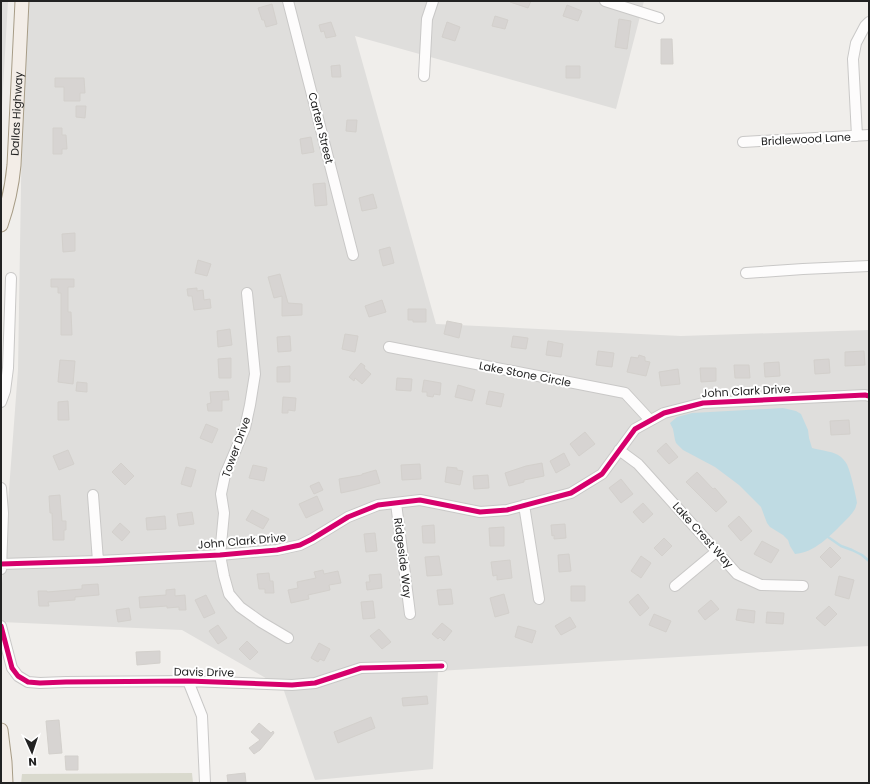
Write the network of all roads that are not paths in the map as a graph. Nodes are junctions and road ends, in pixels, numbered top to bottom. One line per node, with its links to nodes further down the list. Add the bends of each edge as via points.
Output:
1 (22, 1): 11 (main road, Dallas Highway, via 13,178)
2 (288, 1): 12 (street, Carten Street)
3 (433, 1): 7 (street, via 427,19)
4 (605, 1): 5 (street)
5 (659, 18)
6 (869, 22): 9 (street, via 864,26 856,43 853,59)
7 (424, 76)
8 (869, 135): 9 (street, Bridlewood Lane)
9 (857, 136): 10 (street, Bridlewood Lane)
10 (743, 142)
11 (1, 225)
12 (353, 255)
13 (869, 266): 14 (street)
14 (746, 273)
15 (11, 278): 19 (street, via 8,368)
16 (247, 293): 27 (street, Tower Drive, via 255,374 245,428 225,475 221,494 224,513)
17 (389, 347): 20 (street, Lake Stone Circle, via 625,393)
18 (869, 396): 20 (street, John Clark Drive, via 703,403 664,413)
19 (1, 402)
20 (650, 420): 21 (street, John Clark Drive, via 635,429)
21 (619, 450): 25 (street, John Clark Drive, via 602,474 571,493); 26 (street, Lake Crest Way, via 638,464)
22 (1, 488): 29 (street)
23 (93, 496): 28 (street)
24 (396, 503): 25 (street, John Clark Drive, via 420,500 480,512 507,510); 27 (street, John Clark Drive, via 378,505 348,517 300,545 277,550); 34 (street, Ridgeside Way)
25 (524, 505): 33 (street)
26 (716, 550): 31 (street); 32 (street, Lake Crest Way, via 737,574 761,585)
27 (220, 554): 28 (street, John Clark Drive); 36 (street, Tower Drive, via 229,594 240,607)
28 (98, 561): 29 (street, John Clark Drive)
29 (1, 564): 30 (street)
30 (1, 569)
31 (675, 586)
32 (803, 586)
33 (539, 599)
34 (410, 614)
35 (1, 626): 38 (street, Davis Drive, via 12,668 18,676 28,682)
36 (288, 638)
37 (442, 666): 38 (street, Davis Drive, via 361,668 315,683 292,685)
38 (188, 681): 41 (street, via 202,716)
39 (1, 730): 40 (main road)
40 (7, 781)
41 (205, 783)

